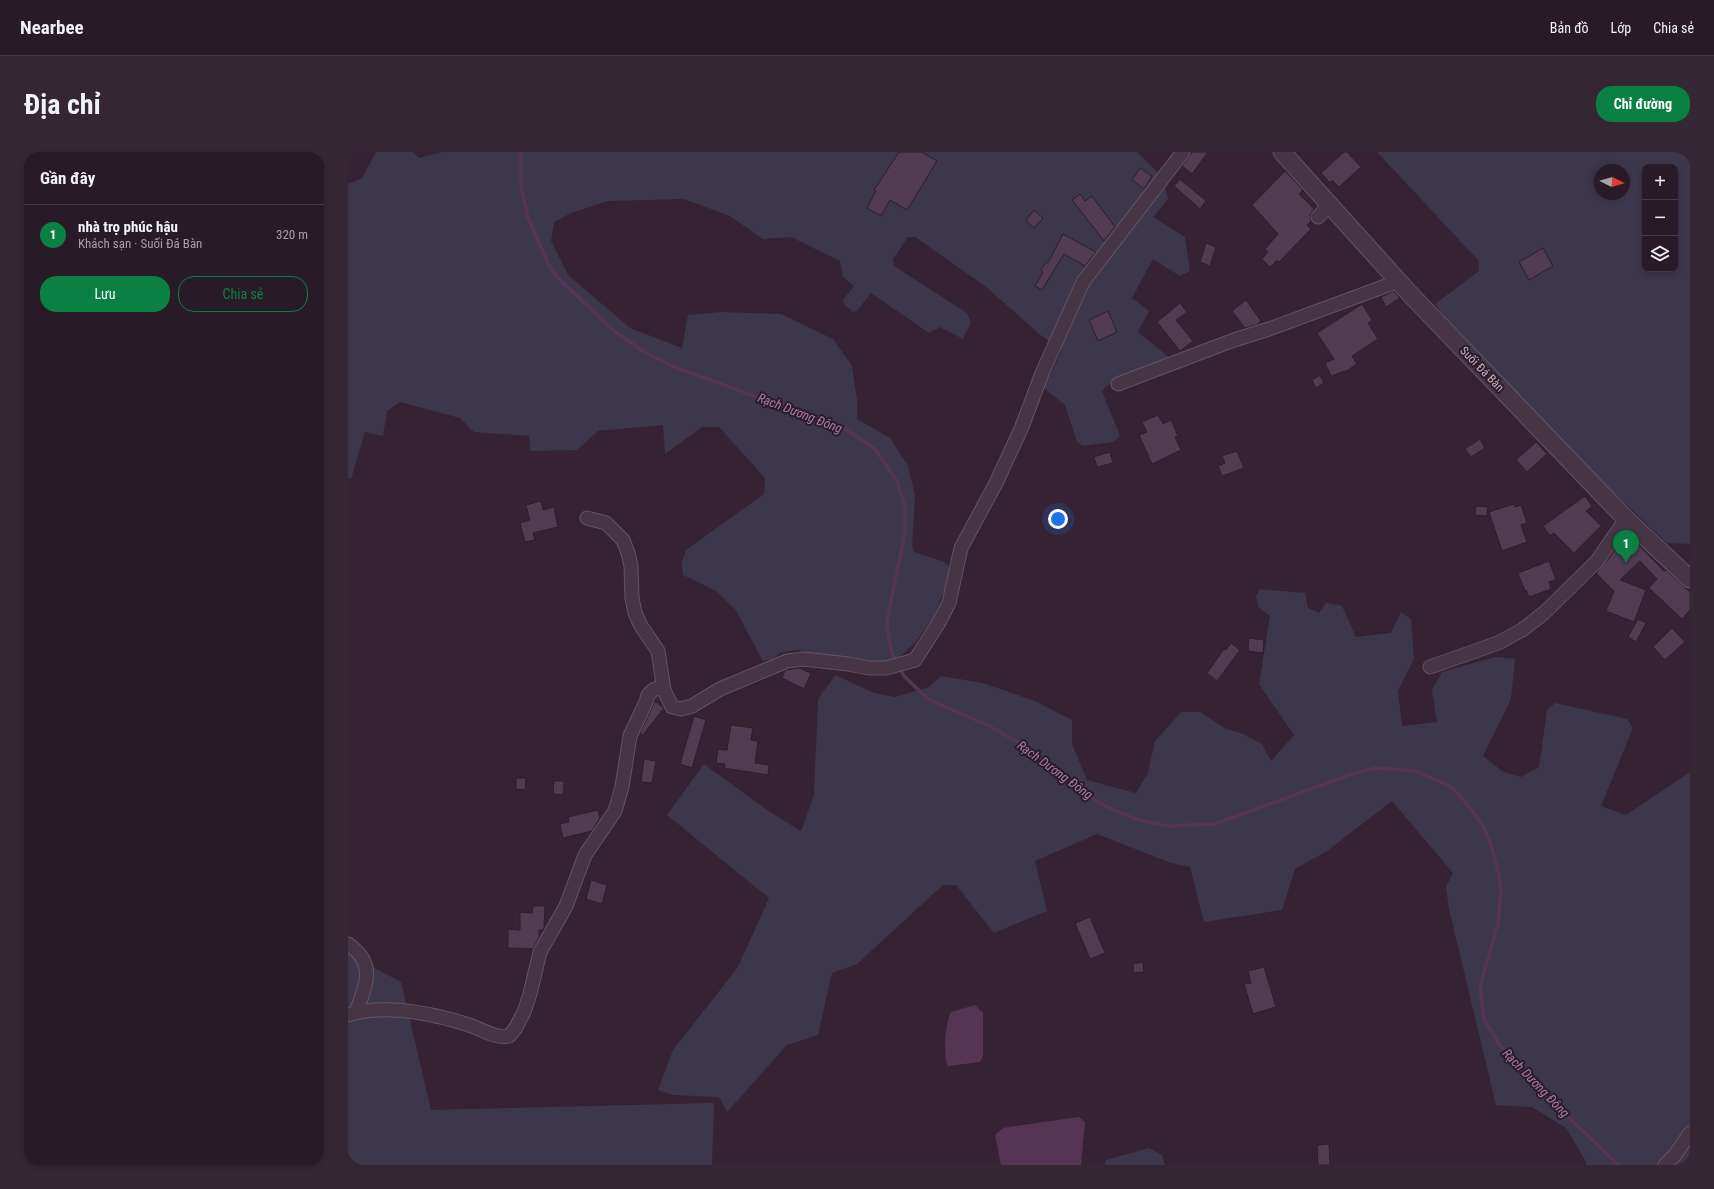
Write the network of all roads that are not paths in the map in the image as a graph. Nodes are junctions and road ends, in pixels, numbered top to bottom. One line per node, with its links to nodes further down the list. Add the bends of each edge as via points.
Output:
1 (1184, 152): 9 (street, via 1083,282 1043,371 1018,436 961,548 949,603 915,660 886,668 804,659 787,661 720,689 692,706 681,709 672,707)
2 (1282, 152): 3 (street, Suối Đá Bàn, via 1324,211)
3 (1399, 281): 4 (street); 6 (street, Suối Đá Bàn)
4 (1118, 384)
5 (587, 518): 9 (street, via 606,523 623,540 631,566 635,613 658,651)
6 (1626, 520): 7 (street, Suối Đá Bàn); 8 (street, via 1597,561 1522,630 1498,643)
7 (1690, 579)
8 (1430, 667)
9 (664, 690): 11 (street, via 658,688 648,695 630,736 622,787 615,811 585,856 566,906 540,952 524,1012 509,1036 498,1036 463,1023 416,1012 374,1011)
10 (348, 944): 11 (street, via 363,956 367,968 367,983)
11 (352, 1014)
12 (1690, 1133): 13 (street)
13 (1665, 1165)

